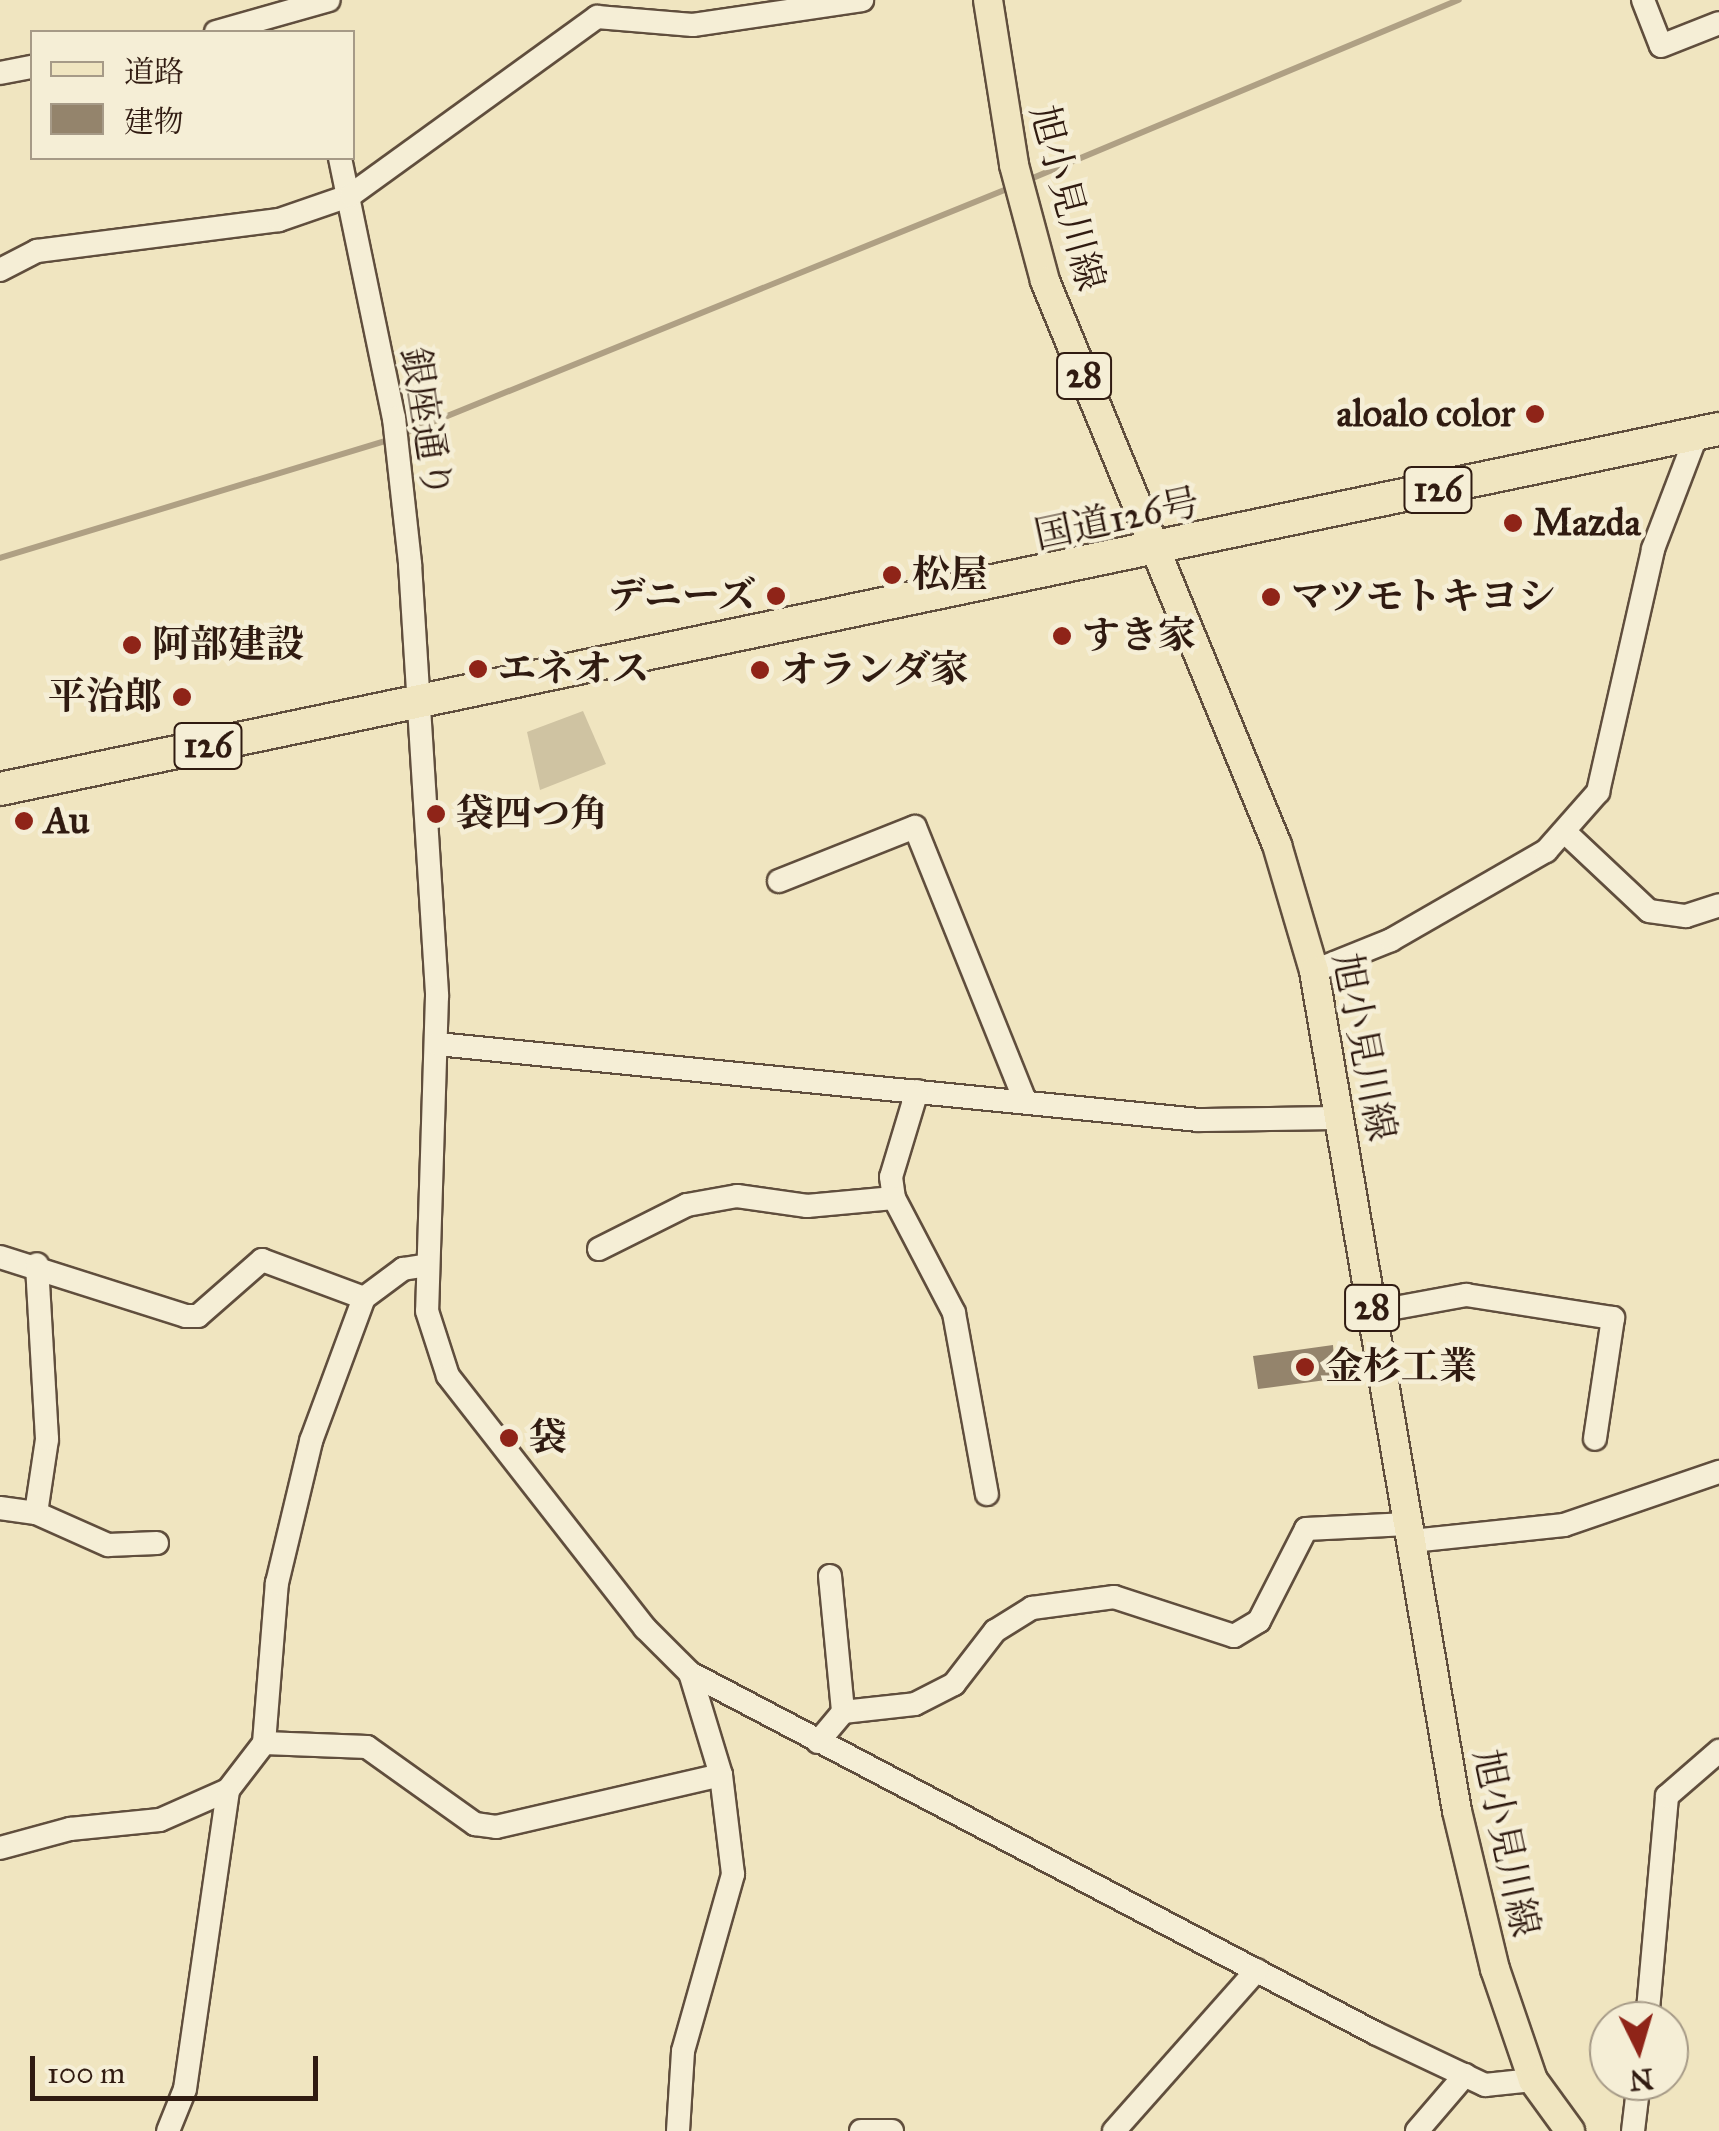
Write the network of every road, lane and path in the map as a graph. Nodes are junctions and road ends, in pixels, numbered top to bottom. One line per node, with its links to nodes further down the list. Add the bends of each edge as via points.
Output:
1 (329, 0): 5 (street)
2 (862, 0): 12 (street, via 816,13 693,25 597,17)
3 (988, 0): 15 (main road, 旭小見川線 / 28, via 1018,184 1046,281)
4 (1643, 0): 6 (street, via 1661,46)
5 (299, 4): 7 (street); 8 (street)
6 (1719, 23)
7 (222, 30)
8 (306, 30)
9 (30, 67): 10 (street)
10 (0, 73)
11 (341, 160): 12 (street, 銀座通り)
12 (350, 196): 13 (street, via 280,220 37,251); 16 (street, 銀座通り, via 398,449)
13 (0, 270)
14 (1708, 431): 15 (highway, 国道126号 / 126); 18 (street, via 1653,549 1598,792)
15 (1157, 552): 16 (highway, 国道126号 / 126); 21 (main road, 旭小見川線 / 28, via 1276,844)
16 (416, 704): 17 (highway, 国道126号 / 126); 22 (street, 銀座通り)
17 (0, 789)
18 (1567, 834): 20 (street, via 1649,911 1686,916); 21 (street, via 1391,940)
19 (779, 881): 24 (street, via 914,827)
20 (1719, 905)
21 (1314, 971): 25 (main road, 旭小見川線 / 28)
22 (436, 1044): 23 (street); 30 (street, 銀座通り)
23 (917, 1091): 24 (street); 26 (street, via 891,1177)
24 (1025, 1100): 25 (street, via 1199,1120)
25 (1341, 1118): 32 (main road, 旭小見川線 / 28)
26 (894, 1198): 27 (street, via 807,1206 737,1196 687,1205); 35 (street, via 954,1313)
27 (599, 1249)
28 (0, 1257): 29 (street)
29 (37, 1264): 31 (street, via 186,1316 198,1316 262,1260); 37 (street, via 47,1438)
30 (427, 1265): 31 (street, via 403,1268); 41 (street, 銀座通り, via 432,1340 458,1391)
31 (364, 1298): 44 (street, via 312,1441 277,1584)
32 (1373, 1312): 33 (street, via 1466,1295 1613,1318); 38 (main road, 旭小見川線 / 28)
33 (1595, 1439)
34 (1719, 1472): 38 (street, via 1564,1525)
35 (987, 1494)
36 (0, 1508): 37 (street)
37 (36, 1513): 39 (street, via 87,1540)
38 (1410, 1532): 42 (street, via 1306,1529 1259,1621 1234,1636 1114,1597 1032,1608 995,1631 954,1684 915,1704); 52 (main road, 旭小見川線 / 28, via 1467,1859)
39 (156, 1543)
40 (830, 1576): 42 (street)
41 (690, 1674): 43 (street); 46 (street)
42 (843, 1712): 43 (street)
43 (818, 1742): 49 (street)
44 (264, 1743): 46 (street, via 367,1747 466,1818 496,1827); 47 (street)
45 (1719, 1750): 50 (street, via 1667,1796)
46 (721, 1775): 55 (street, via 732,1874 683,2051)
47 (228, 1790): 48 (street, via 160,1820 70,1829); 54 (street, via 185,2088)
48 (0, 1848)
49 (1257, 1970): 51 (street); 58 (street)
50 (1649, 2001)
51 (1464, 2075): 52 (street, via 1501,2086); 59 (street)
52 (1532, 2080): 60 (main road, 旭小見川線 / 28)
53 (1637, 2101): 61 (street)
54 (168, 2131)
55 (678, 2131)
56 (861, 2131): 57 (street)
57 (892, 2131)
58 (1114, 2131)
59 (1417, 2131)
60 (1570, 2131)
61 (1633, 2131)

